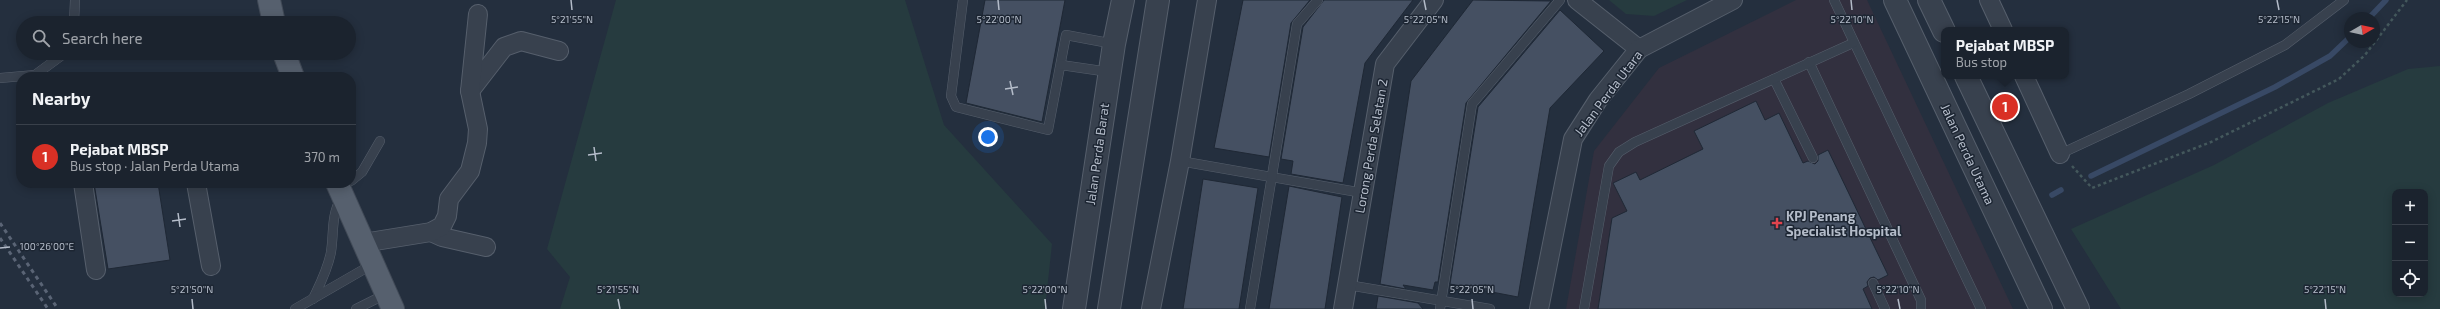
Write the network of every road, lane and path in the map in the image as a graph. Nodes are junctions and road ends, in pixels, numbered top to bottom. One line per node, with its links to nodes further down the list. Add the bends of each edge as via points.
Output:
1 (76, 0): 19 (lane)
2 (269, 0): 20 (main road)
3 (963, 0): 30 (lane, via 951,96 956,107 1048,130)
4 (1124, 0): 24 (street, Jalan Perda Barat)
5 (1207, 0): 43 (street)
6 (1318, 0): 45 (lane, via 1297,24)
7 (1434, 0): 50 (street, Lorong Perda Selatan 2, via 1385,64)
8 (1560, 0): 61 (lane, via 1472,104)
9 (1577, 0): 25 (street)
10 (1733, 0): 25 (street, Jalan Perda Utara)
11 (1834, 0): 23 (lane)
12 (1895, 0): 75 (street, Jalan Perda Utama)
13 (1929, 0): 21 (street)
14 (2344, 0): 41 (lane, via 2286,45)
15 (2407, 0): 41 (path, via 2365,55 2339,79 2211,142 2092,188)
16 (1151, 2): 65 (street)
17 (1994, 2): 22 (street)
18 (478, 14): 39 (street)
19 (75, 16)
20 (272, 16)
21 (1942, 27)
22 (2002, 27)
23 (1853, 43): 29 (lane); 74 (lane)
24 (1114, 44): 30 (lane, via 1066,35); 33 (street, Jalan Perda Barat)
25 (1639, 48): 70 (street, Jalan Perda Utara, via 1598,100 1573,139)
26 (559, 51): 39 (street, via 521,41 504,47)
27 (55, 60): 31 (lane)
28 (287, 60): 32 (main road)
29 (1809, 62): 36 (lane); 73 (lane, via 1921,300)
30 (1062, 66): 33 (lane)
31 (39, 72)
32 (291, 72)
33 (1110, 72): 64 (street, Jalan Perda Barat)
34 (16, 77): 35 (lane)
35 (0, 78)
36 (1774, 79): 42 (lane); 71 (lane, via 1635,142 1619,152 1609,166)
37 (1967, 79): 76 (street)
38 (2025, 79): 41 (street)
39 (470, 91): 51 (street, via 478,129 474,158 470,170 449,199 447,216 442,226)
40 (380, 142): 44 (lane, via 362,172)
41 (2060, 154)
42 (1813, 158)
43 (1180, 161): 45 (lane); 66 (street)
44 (356, 177)
45 (1273, 177): 50 (lane); 67 (lane)
46 (84, 188): 56 (street)
47 (197, 188): 55 (street)
48 (344, 188): 52 (main road)
49 (344, 188): 59 (lane, via 332,220 331,252 327,269)
50 (1363, 193): 58 (street, Lorong Perda Selatan 2)
51 (431, 232): 52 (street); 53 (street)
52 (363, 243): 54 (main road)
53 (486, 247)
54 (373, 264): 59 (lane); 60 (main road)
55 (211, 266)
56 (96, 270)
57 (1872, 283): 72 (lane)
58 (1348, 285): 61 (lane); 68 (street, Lorong Perda Selatan 2)
59 (313, 299): 62 (lane)
60 (389, 301): 63 (lane)
61 (1440, 305): 69 (lane)
62 (295, 309)
63 (356, 309)
64 (1074, 309)
65 (1109, 309)
66 (1151, 309)
67 (1250, 309)
68 (1343, 309)
69 (1490, 309)
70 (1539, 309)
71 (1584, 309)
72 (1885, 309)
73 (1921, 309)
74 (1981, 309)
75 (2041, 309)
76 (2078, 309)

